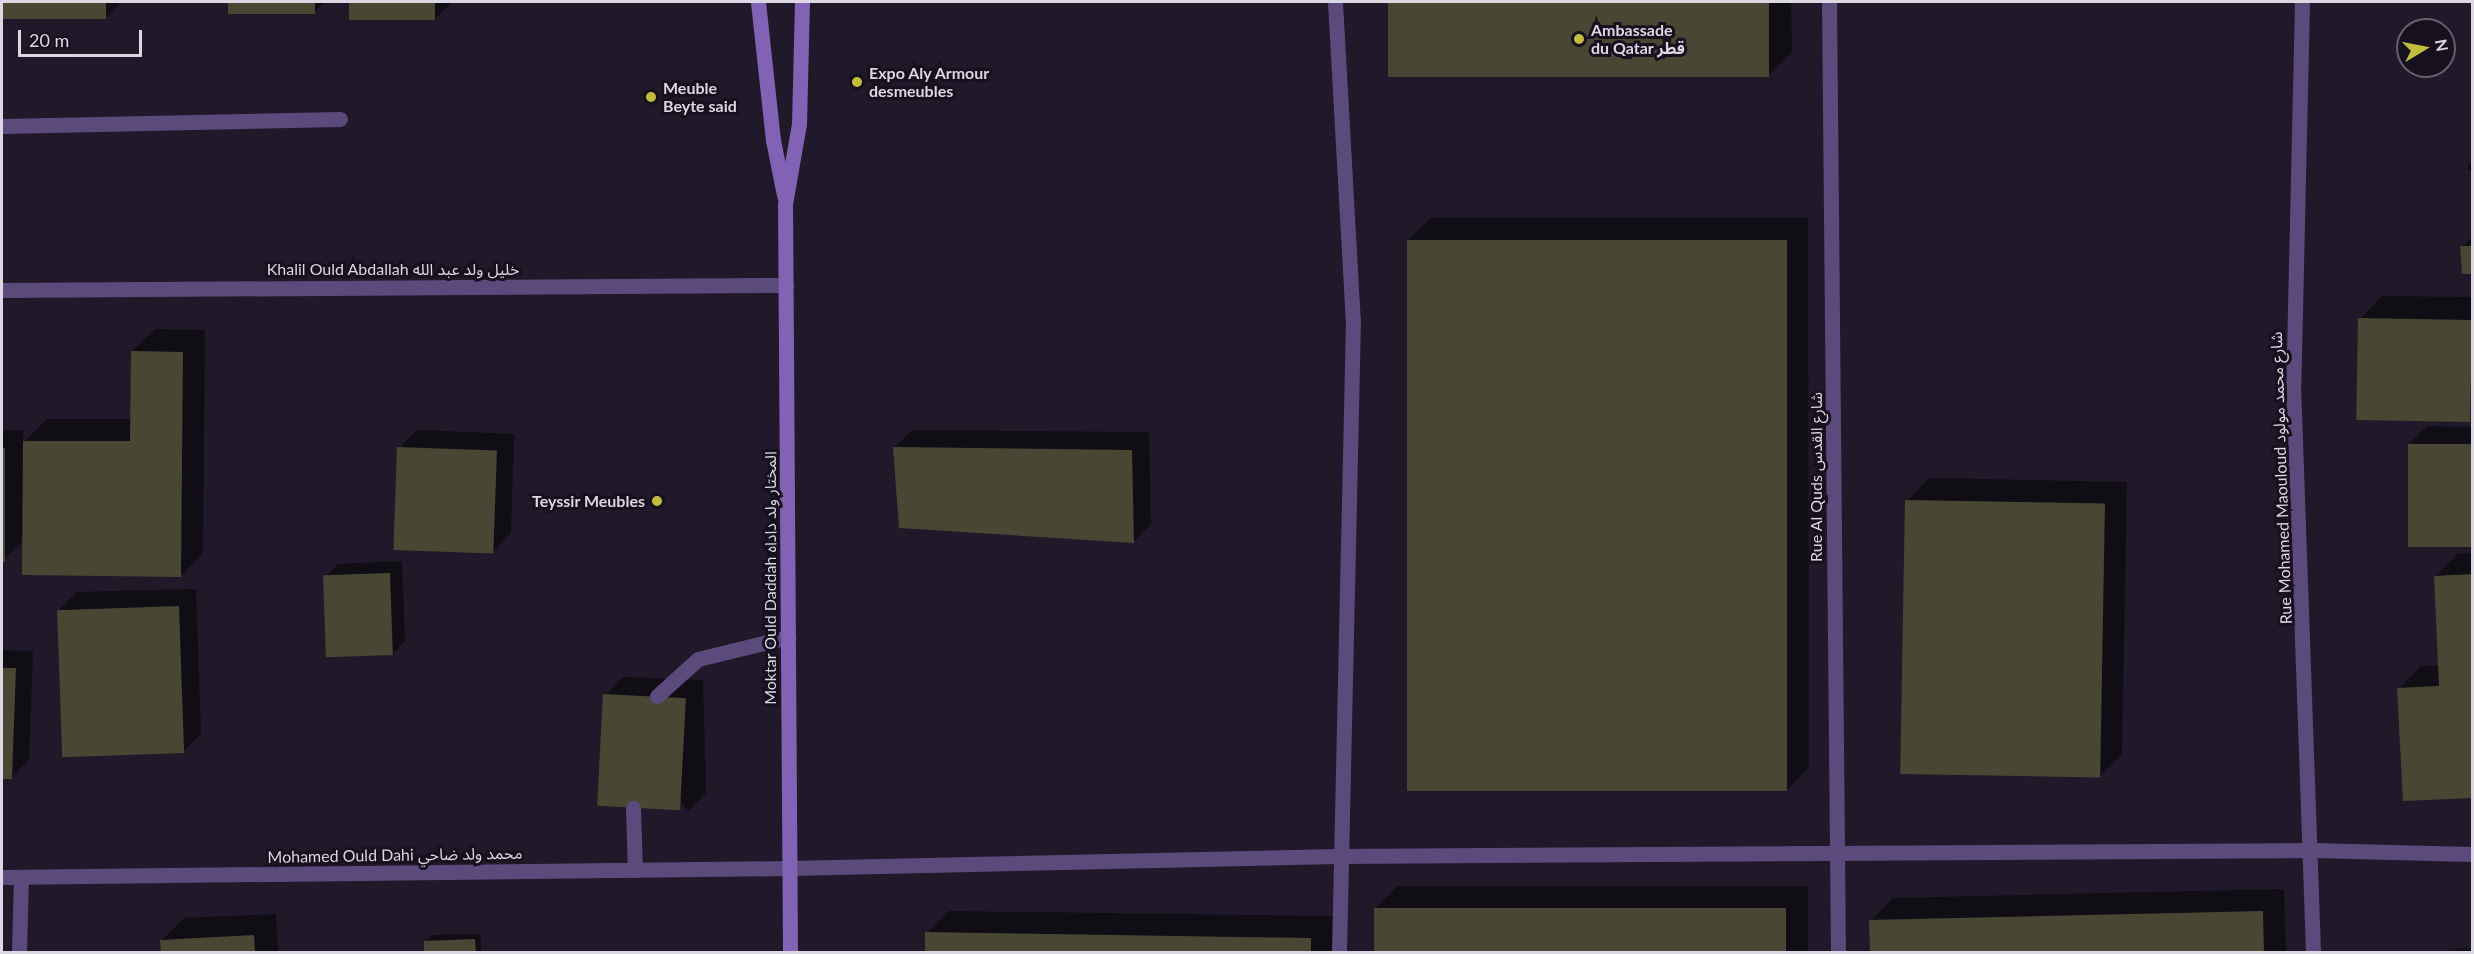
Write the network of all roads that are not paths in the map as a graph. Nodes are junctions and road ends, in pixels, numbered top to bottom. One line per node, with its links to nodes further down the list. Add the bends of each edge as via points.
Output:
1 (758, 2): 8 (main road, Moktar Ould Daddah المختار ولد داداه, via 773,140)
2 (802, 2): 8 (main road, Moktar Ould Daddah المختار ولد داداه, via 799,124)
3 (1335, 2): 17 (street, via 1353,320)
4 (1829, 2): 15 (street, Rue Al Quds شارع القدس)
5 (2302, 2): 14 (street, Rue Mohamed Maouloud شارع محمد مولود, via 2293,384)
6 (340, 118): 7 (street)
7 (2, 126)
8 (785, 204): 9 (main road, Moktar Ould Daddah المختار ولد داداه)
9 (786, 285): 10 (street, Khalil Ould Abdallah خليل ولد عبد الله); 11 (main road, Moktar Ould Daddah المختار ولد داداه)
10 (2, 290)
11 (788, 637): 12 (street, via 698,658); 18 (main road, Moktar Ould Daddah المختار ولد داداه)
12 (657, 696)
13 (633, 808): 19 (street)
14 (2312, 850): 15 (street, Mohamed Ould Dahi محمد ولد ضاحي); 16 (street, Mohamed Ould Dahi محمد ولد ضاحي); 26 (street, Rue Mohamed Maouloud شارع محمد مولود)
15 (1837, 852): 17 (street, Mohamed Ould Dahi محمد ولد ضاحي); 25 (street, Rue Al Quds شارع القدس)
16 (2472, 854)
17 (1339, 856): 18 (street, Mohamed Ould Dahi محمد ولد ضاحي); 24 (street)
18 (790, 868): 19 (street, Mohamed Ould Dahi محمد ولد ضاحي); 23 (main road, Moktar Ould Daddah المختار ولد داداه)
19 (635, 870): 21 (street, Mohamed Ould Dahi محمد ولد ضاحي)
20 (2, 877): 21 (street, Mohamed Ould Dahi محمد ولد ضاحي)
21 (21, 877): 22 (street)
22 (19, 952)
23 (790, 952)
24 (1340, 952)
25 (1838, 952)
26 (2313, 952)

